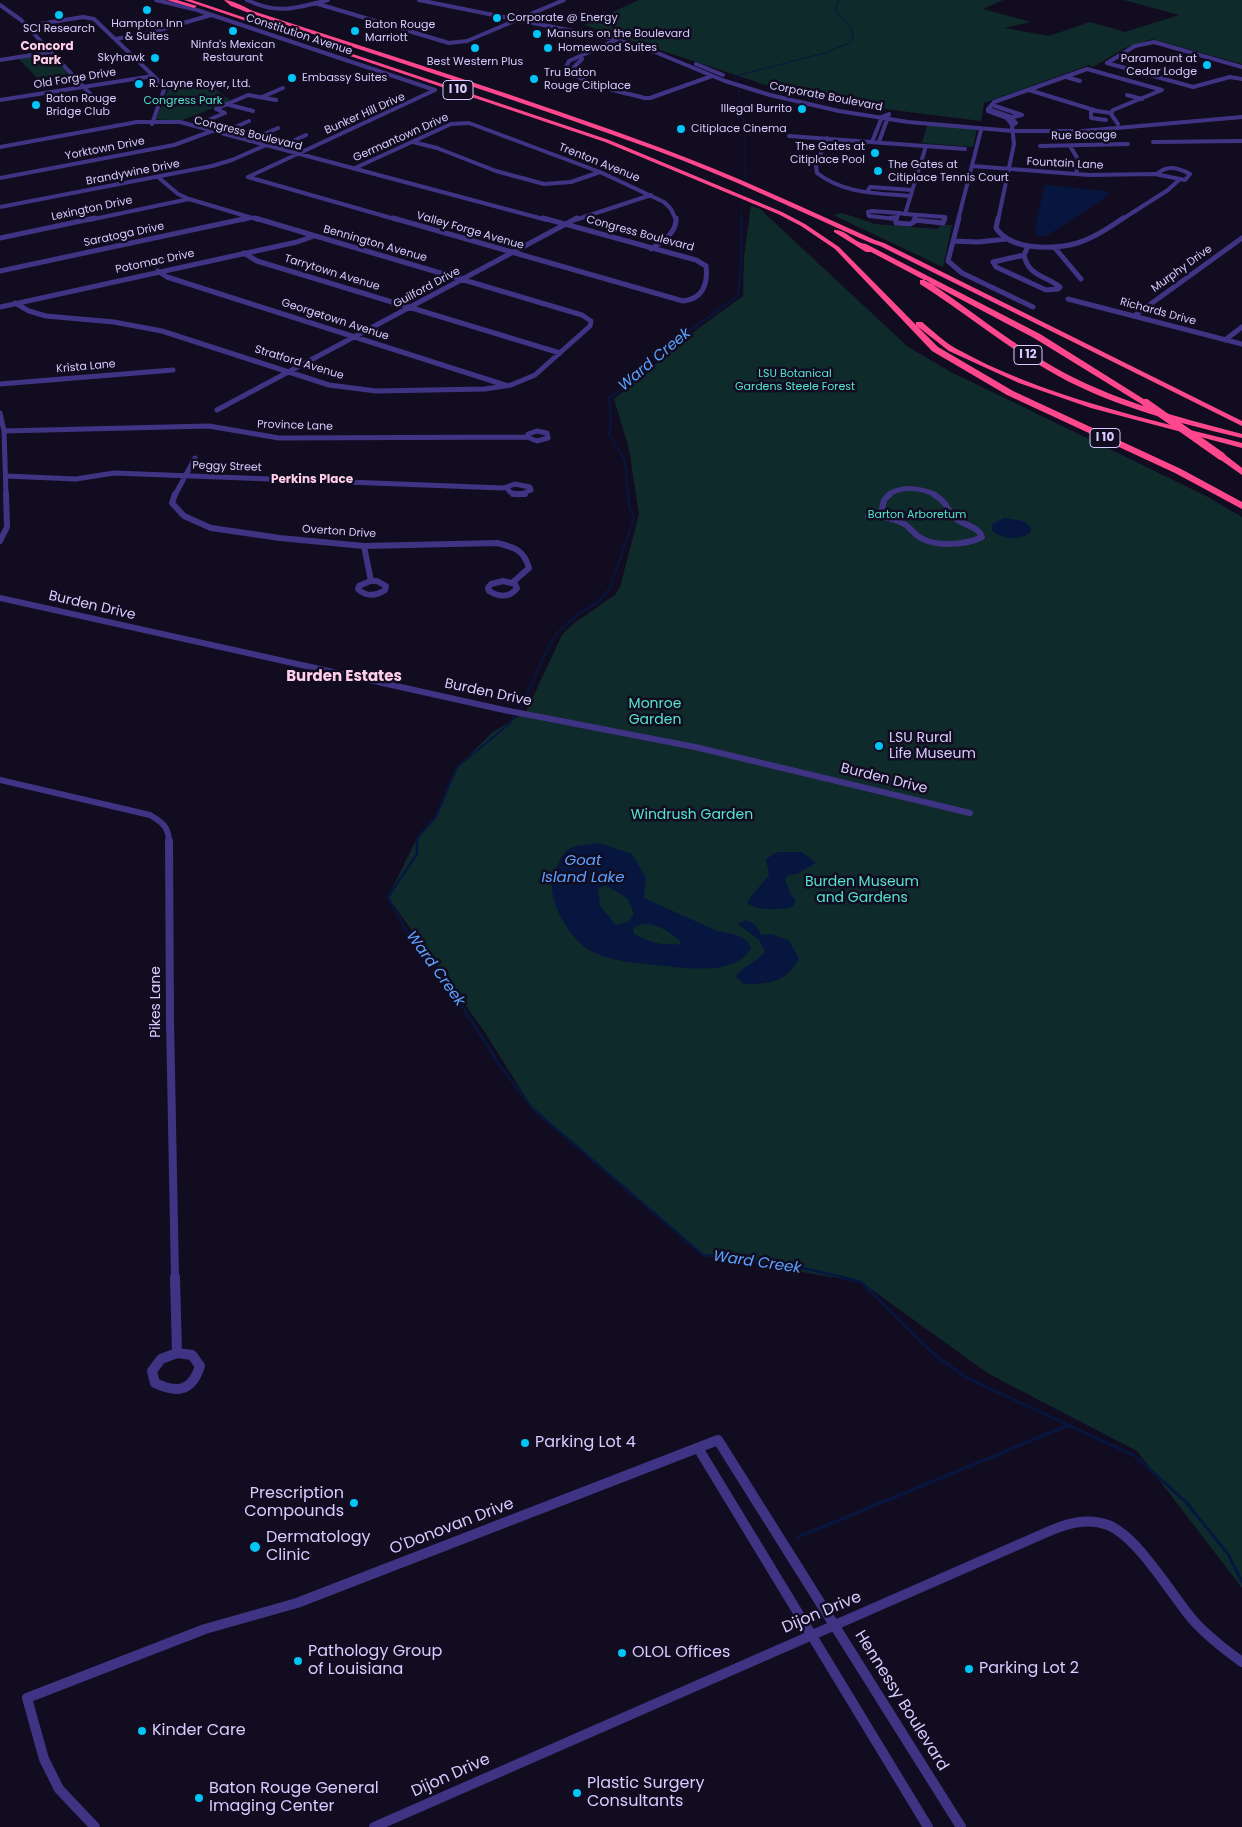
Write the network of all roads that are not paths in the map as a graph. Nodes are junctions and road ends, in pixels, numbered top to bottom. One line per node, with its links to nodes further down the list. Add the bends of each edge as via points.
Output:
1 (156, 0): 17 (street, Constitution Avenue)
2 (170, 0): 16 (highway)
3 (187, 0): 16 (highway, I 10)
4 (204, 0): 124 (highway, I 10, via 557,116 644,148)
5 (227, 0): 130 (highway, via 251,12 585,122 716,172)
6 (247, 0): 12 (street, via 280,11)
7 (328, 0): 12 (street)
8 (419, 0): 11 (street, Corporate Boulevard)
9 (564, 0): 18 (street)
10 (443, 1): 11 (street, Corporate Boulevard); 15 (street, Corporate Boulevard)
11 (436, 2): 14 (street, Corporate Boulevard)
12 (315, 3): 19 (street, via 434,40 456,43 472,40)
13 (0, 5): 20 (street)
14 (468, 10): 15 (street); 19 (street, Corporate Boulevard)
15 (481, 10): 18 (street, Corporate Boulevard)
16 (228, 14): 146 (highway, I 10, via 607,141 792,219 837,248)
17 (211, 15): 22 (street, via 147,34); 46 (street, Constitution Avenue)
18 (522, 18): 19 (street); 21 (street, Corporate Boulevard)
19 (517, 20): 23 (street, Corporate Boulevard)
20 (27, 26): 22 (street, via 91,18); 25 (street)
21 (624, 38): 23 (street); 33 (street, Corporate Boulevard, via 659,48)
22 (115, 39): 36 (street)
23 (618, 40): 24 (street); 26 (street); 33 (street, Corporate Boulevard)
24 (589, 51): 26 (street); 28 (street)
25 (51, 52): 27 (street); 43 (street)
26 (596, 53): 29 (street)
27 (0, 60)
28 (566, 65): 29 (street); 37 (street, via 568,72)
29 (575, 65): 34 (street, via 576,71)
30 (1242, 67): 39 (street, via 1148,42 1129,48 1107,63 1192,87)
31 (1242, 71): 32 (street)
32 (1237, 73): 35 (street); 39 (street)
33 (713, 74): 50 (street); 61 (street, Corporate Boulevard, via 823,103); 62 (street, Corporate Boulevard, via 758,92)
34 (583, 75): 37 (street); 40 (street)
35 (1242, 75)
36 (153, 76): 43 (street, Old Forge Drive); 66 (street, via 165,90)
37 (576, 76): 45 (street)
38 (1066, 77): 42 (street); 47 (street); 52 (street, via 1092,69 1162,90)
39 (1230, 77): 41 (street)
40 (593, 78)
41 (1242, 79)
42 (1080, 81)
43 (84, 86): 51 (street); 53 (street, Old Forge Drive)
44 (283, 88): 49 (street)
45 (612, 88): 50 (street); 50 (street, via 618,86)
46 (435, 90): 94 (street, Bunker Hill Drive)
47 (1029, 90): 56 (street); 57 (street)
48 (1127, 95): 52 (street)
49 (262, 97): 54 (street); 55 (street, via 248,95)
50 (650, 98)
51 (95, 99)
52 (1142, 99): 59 (street)
53 (0, 100)
54 (276, 100)
55 (226, 104): 58 (street); 69 (street, via 216,109 225,113)
56 (989, 107): 63 (street); 63 (street, via 1022,115)
57 (1094, 110): 59 (street); 64 (street, via 1091,118)
58 (253, 111)
59 (1111, 113): 68 (street)
60 (1242, 115): 68 (street, Corporate Boulevard, via 1191,116); 70 (street, Corporate Boulevard, via 1100,130)
61 (889, 116): 62 (street); 70 (street, Corporate Boulevard); 83 (street)
62 (882, 117): 82 (street)
63 (1009, 118): 70 (street, via 1016,123)
64 (1106, 120)
65 (250, 121): 74 (street)
66 (152, 122): 69 (street, Congress Boulevard); 75 (street, Congress Boulevard); 92 (street, Congress Boulevard)
67 (460, 122): 81 (street, Germantown Drive); 100 (street, Trenton Avenue, via 494,131)
68 (1118, 124): 70 (street, Corporate Boulevard)
69 (194, 126): 73 (street, Congress Boulevard)
70 (1012, 127): 98 (street, via 1014,144)
71 (278, 128): 79 (street)
72 (981, 130): 96 (street)
73 (212, 131): 74 (street, Congress Boulevard); 75 (street, Yorktown Drive)
74 (222, 133): 79 (street, Congress Boulevard)
75 (205, 134): 90 (street, Congress Boulevard); 105 (street, Yorktown Drive, via 164,147)
76 (306, 136): 91 (street)
77 (790, 136): 78 (street)
78 (827, 138): 82 (street); 110 (street, via 816,166 817,174 834,185)
79 (249, 140): 86 (street, Congress Boulevard)
80 (1242, 141): 84 (street)
81 (413, 142): 97 (street, Germantown Drive); 100 (street, via 544,184 571,182)
82 (872, 142): 83 (street)
83 (879, 142): 87 (street)
84 (1153, 142)
85 (1128, 144): 89 (street, Rue Bocage)
86 (266, 145): 90 (street, Brandywine Drive); 91 (street, Congress Boulevard)
87 (926, 146): 93 (street); 109 (street)
88 (1040, 146): 89 (street, Rue Bocage)
89 (1070, 146): 101 (street, via 1079,161)
90 (259, 148): 95 (street, Congress Boulevard); 103 (street, Brandywine Drive, via 218,164)
91 (278, 148): 94 (street, Congress Boulevard)
92 (0, 149)
93 (965, 149)
94 (298, 153): 95 (street, Bunker Hill Drive); 97 (street, Congress Boulevard)
95 (291, 156): 99 (street, Congress Boulevard); 104 (street, Bunker Hill Drive)
96 (972, 166): 98 (street, Fountain Lane); 129 (street)
97 (356, 168): 99 (street, Germantown Drive); 107 (street, Congress Boulevard)
98 (1008, 169): 101 (street, Fountain Lane); 128 (street, via 996,228)
99 (349, 171): 108 (street, Congress Boulevard)
100 (600, 172): 111 (street, Trenton Avenue)
101 (1076, 174): 102 (street, Fountain Lane)
102 (1157, 174): 106 (street, Fountain Lane); 106 (street, Fountain Lane, via 1168,168 1190,174 1185,180)
103 (158, 177): 113 (street, Bennington Avenue); 115 (street, Brandywine Drive)
104 (248, 177): 136 (street, Valley Forge Avenue)
105 (0, 178)
106 (1179, 180): 133 (street, via 1086,242)
107 (424, 186): 108 (street); 114 (street, Congress Boulevard)
108 (417, 189): 116 (street, Congress Boulevard)
109 (912, 190): 110 (street, via 870,187); 112 (street)
110 (867, 192): 112 (street)
111 (651, 195): 122 (street, Guilford Drive, via 590,212); 132 (street, Trenton Avenue, via 672,208 676,216 673,233)
112 (910, 196): 118 (street)
113 (189, 199): 119 (street, Bennington Avenue); 126 (street, Lexington Drive)
114 (494, 205): 116 (street); 122 (street, Congress Boulevard)
115 (0, 208)
116 (488, 208): 123 (street, Congress Boulevard)
117 (899, 213): 118 (street); 121 (street); 121 (street, via 872,211 867,214)
118 (905, 214): 120 (street)
119 (252, 218): 125 (street, Bennington Avenue); 141 (street, Saratoga Drive)
120 (915, 218): 120 (street, via 945,217 943,222); 121 (street, via 910,224 896,223)
121 (896, 219)
122 (567, 225): 123 (street, Guilford Drive); 132 (street, Congress Boulevard)
123 (561, 228): 134 (street, Congress Boulevard); 136 (street, Guilford Drive)
124 (836, 231): 154 (highway, I 10); 167 (highway, I 12, via 904,270 1028,355 1078,383 1137,407)
125 (314, 236): 135 (street, Potomac Drive); 144 (street, Bennington Avenue)
126 (0, 238)
127 (1242, 238): 151 (street, Murphy Drive)
128 (1006, 239): 129 (street); 131 (street)
129 (953, 241): 149 (street, via 948,261 952,266)
130 (873, 242): 154 (highway, via 1024,325); 165 (highway)
131 (1028, 246): 133 (street); 137 (street)
132 (653, 248): 134 (street, Trenton Avenue); 138 (street, Congress Boulevard)
133 (1054, 248): 143 (street)
134 (647, 252): 139 (street, Congress Boulevard)
135 (244, 253): 142 (street, Potomac Drive); 150 (street, Tarrytown Avenue, via 257,261)
136 (513, 253): 140 (street, Valley Forge Avenue, via 687,302 704,290 708,280); 144 (street, Guilford Drive)
137 (1024, 255): 137 (street, via 993,262 996,267 1046,290 1060,287 1035,274 1024,260)
138 (687, 258): 139 (street); 140 (street, Congress Boulevard, via 702,263)
139 (681, 261): 140 (street, Congress Boulevard)
140 (707, 269)
141 (0, 271)
142 (158, 271): 147 (street, Potomac Drive); 155 (street, Georgetown Avenue, via 167,277)
143 (1081, 279)
144 (463, 280): 150 (street, Guilford Drive); 152 (street, Bennington Avenue, via 582,315)
145 (1068, 299): 151 (street, Richards Drive)
146 (887, 301): 169 (highway, via 951,348 1032,386 1098,408); 175 (highway, I 10, via 935,348 969,370 1018,397 1178,471)
147 (15, 303): 148 (street, Potomac Drive); 160 (street, Stratford Avenue, via 46,316 168,332)
148 (0, 306)
149 (1034, 307)
150 (411, 308): 155 (street, Guilford Drive); 158 (street, Tarrytown Avenue)
151 (1134, 316): 156 (street, Richards Drive)
152 (592, 321): 158 (street, Stratford Avenue)
153 (1242, 327): 156 (street)
154 (1037, 336): 171 (highway, I 10, bridge, via 1146,403)
155 (355, 337): 160 (street, Guilford Drive); 162 (street, Georgetown Avenue)
156 (1225, 340): 157 (street, Richards Drive)
157 (1242, 344)
158 (560, 353): 162 (street, Stratford Avenue, via 530,377)
159 (173, 370): 161 (street, Krista Lane)
160 (289, 372): 162 (street, Stratford Avenue, via 329,385 369,390); 163 (street, Guilford Drive)
161 (0, 384)
162 (508, 385)
163 (218, 410)
164 (0, 413): 166 (street)
165 (1242, 424)
166 (4, 431): 168 (street, Province Lane, via 209,426 279,438); 173 (street)
167 (1242, 436)
168 (527, 437)
169 (1242, 446)
170 (195, 458): 172 (street, Overton Drive)
171 (1242, 472)
172 (187, 475): 173 (street, Peggy Street, via 114,473 76,479); 174 (street, Peggy Street); 179 (street, Overton Drive, via 176,489 172,503 184,516 211,528)
173 (6, 476): 178 (street, via 7,526)
174 (507, 488)
175 (1242, 506)
176 (868, 516): 177 (street)
177 (876, 516): 177 (street, via 904,525 932,543 982,537 980,532 954,518 942,499 917,490 899,490 889,494 883,501 881,513)
178 (0, 541)
179 (364, 546): 180 (street); 181 (street, Overton Drive, via 497,543 516,547 526,557 529,568)
180 (371, 581)
181 (512, 583)
182 (0, 598): 184 (street, Burden Drive, via 504,710 741,757)
183 (0, 780): 185 (street, Pikes Lane, via 150,815 164,823 169,835)
184 (970, 813)
185 (177, 1353): 185 (street, via 161,1359 152,1371 155,1383 168,1390 184,1388 198,1376 200,1366 192,1355)
186 (718, 1440): 187 (street, O'Donovan Drive); 188 (street, Hennessy Boulevard)
187 (698, 1448): 189 (street); 191 (street, O'Donovan Drive, via 314,1596 205,1629 27,1698 44,1759 59,1789)
188 (833, 1625): 189 (street, Dijon Drive); 190 (street, Dijon Drive, via 1070,1523 1087,1520 1112,1527 1126,1537 1189,1616); 194 (street, Hennessy Boulevard)
189 (811, 1634): 192 (street, Dijon Drive); 193 (street)
190 (1242, 1662)
191 (96, 1827)
192 (374, 1827)
193 (928, 1827)
194 (960, 1827)

